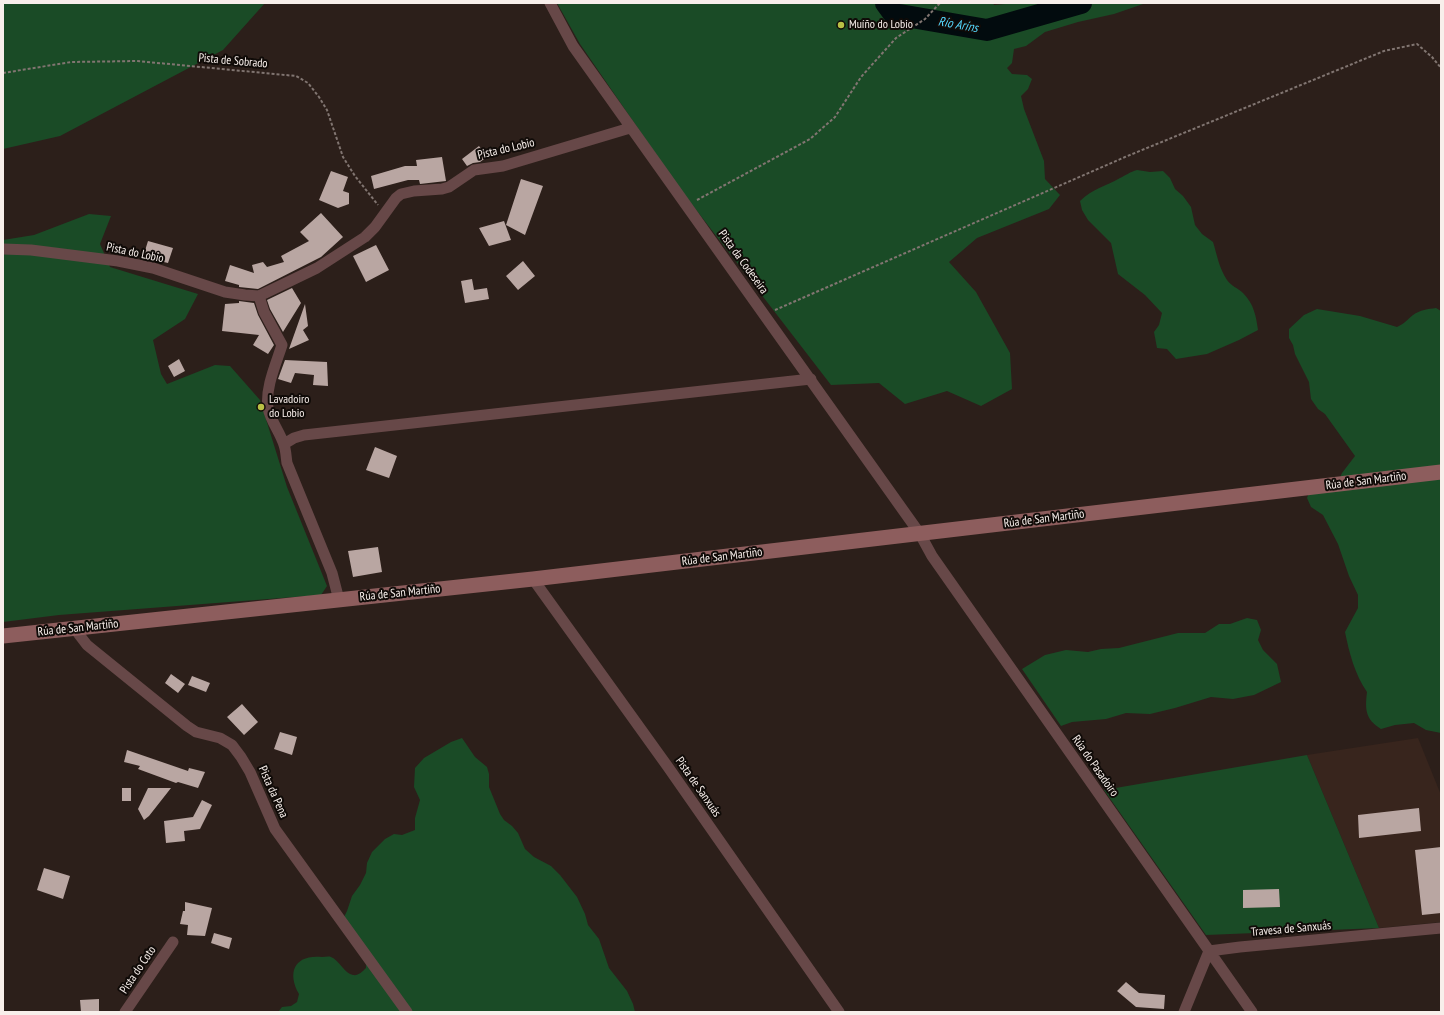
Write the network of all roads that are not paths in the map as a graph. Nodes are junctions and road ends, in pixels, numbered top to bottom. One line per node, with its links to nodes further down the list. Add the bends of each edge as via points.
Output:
1 (550, 3): 2 (street, Pista da Codeseira, via 573,46)
2 (630, 128): 4 (street, Pista do Lobio, via 503,166 474,170 449,187 407,192 396,198 365,237 317,268); 5 (street, Pista da Codeseira)
3 (3, 248): 4 (street, Pista do Lobio, via 118,261 153,268 225,292)
4 (259, 296): 6 (street, via 264,312 282,345 267,399 275,428)
5 (811, 379): 6 (street, via 304,435); 8 (street, Pista da Codeseira)
6 (284, 444): 10 (street, via 287,463 332,573)
7 (1441, 472): 8 (street, Rúa de San Martiño)
8 (920, 534): 9 (street, Rúa de San Martiño); 15 (street, Rúa do Pasadoiro, via 941,569)
9 (533, 579): 10 (street, Rúa de San Martiño); 18 (street, Pista de Sanxuás)
10 (339, 600): 11 (street, Rúa de San Martiño)
11 (74, 628): 12 (street, Rúa de San Martiño); 17 (street, Pista da Pena, via 87,645 187,726 196,732 220,738 232,745 242,756 275,829)
12 (3, 636)
13 (1441, 928): 15 (street, Travesa de Sanxuás)
14 (173, 942): 16 (street, Pista do Coto)
15 (1209, 951): 19 (street); 20 (street, Rúa do Pasadoiro)
16 (125, 1012)
17 (407, 1012)
18 (839, 1012)
19 (1184, 1012)
20 (1252, 1012)

